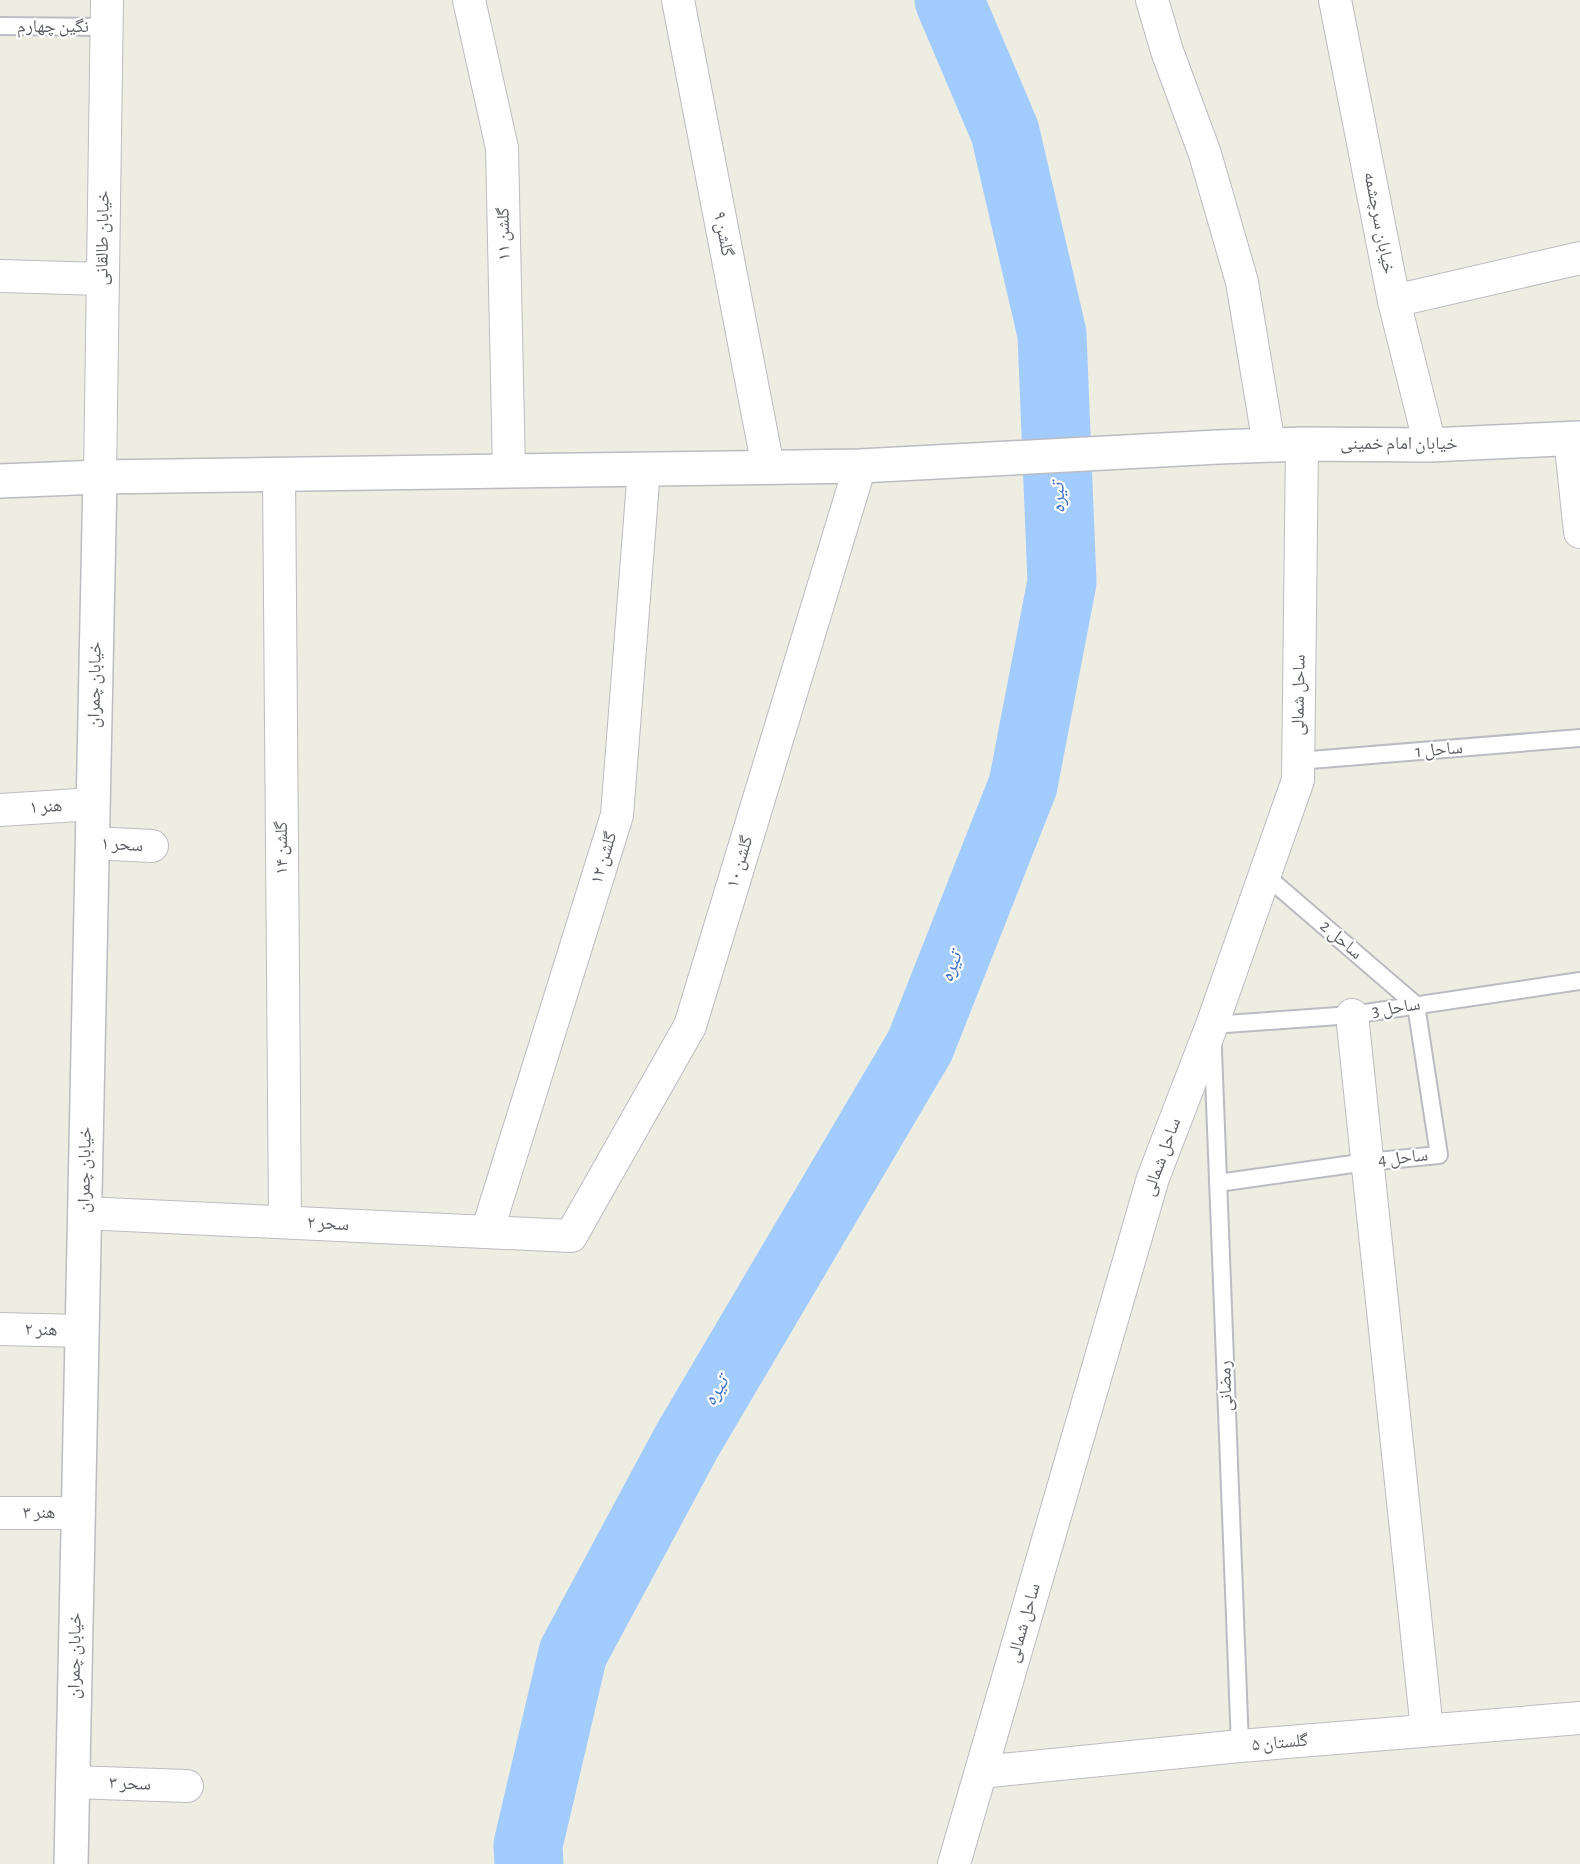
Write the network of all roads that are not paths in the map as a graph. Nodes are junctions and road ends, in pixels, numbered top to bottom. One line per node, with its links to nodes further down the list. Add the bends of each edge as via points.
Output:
1 (469, 0): 18 (street, گلشن ۱۱, via 502,148)
2 (678, 0): 16 (street, گلشن ۹)
3 (1152, 0): 14 (street, via 1205,154 1242,282)
4 (1335, 0): 10 (street, خیابان سرچشمه)
5 (107, 13): 6 (lane, نگین چهارم); 9 (street, خیابان طالقانی)
6 (0, 26)
7 (1580, 258): 10 (street)
8 (0, 276): 9 (street)
9 (103, 279): 20 (street, خیابان طالقانی)
10 (1394, 301): 13 (street, خیابان سرچشمه)
11 (1575, 438): 13 (street, خیابان امام خمینی); 22 (street)
12 (1302, 444): 13 (street, خیابان امام خمینی); 14 (street, خیابان امام خمینی); 24 (street, ساحل شمالی)
13 (1430, 445)
14 (1269, 446): 15 (street, خیابان امام خمینی)
15 (860, 466): 16 (street, خیابان امام خمینی); 39 (street, گلشن ۱۰, via 690,1026)
16 (768, 467): 17 (street, خیابان امام خمینی)
17 (644, 469): 18 (street, خیابان امام خمینی); 38 (street, گلشن ۱۲, via 617,815)
18 (509, 471): 19 (street, خیابان امام خمینی)
19 (279, 474): 20 (street, خیابان امام خمینی); 37 (street, گلشن ۱۴)
20 (100, 477): 21 (street, خیابان امام خمینی); 25 (street, خیابان چمران)
21 (0, 481)
22 (1580, 532)
23 (1580, 738): 24 (lane, ساحل 1)
24 (1298, 761): 29 (street, ساحل شمالی, via 1298,780)
25 (93, 804): 26 (street, هنر ۱); 27 (street, خیابان چمران)
26 (0, 810)
27 (92, 843): 28 (street, سحر ۱); 36 (street, خیابان چمران)
28 (153, 846)
29 (1265, 875): 31 (lane, ساحل 2); 33 (street, ساحل شمالی)
30 (1580, 981): 31 (lane, ساحل 3)
31 (1416, 1005): 32 (lane, ساحل 3); 34 (lane, ساحل 4, via 1439,1155)
32 (1352, 1015): 33 (lane, ساحل 3); 34 (street)
33 (1212, 1025): 35 (lane, رمضانی); 47 (street, ساحل شمالی, via 1153,1178)
34 (1367, 1162): 35 (lane, ساحل 4); 45 (street)
35 (1218, 1183): 46 (lane, رمضانی)
36 (84, 1213): 37 (street, سحر ۲); 41 (street, خیابان چمران)
37 (285, 1222): 38 (street, سحر ۲)
38 (487, 1232): 39 (street, سحر ۲)
39 (571, 1236)
40 (0, 1329): 41 (street, هنر ۲)
41 (82, 1331): 43 (street, خیابان چمران)
42 (0, 1513): 43 (street, هنر ۳)
43 (78, 1513): 48 (street, خیابان چمران)
44 (1580, 1718): 45 (street, گلستان ۵)
45 (1427, 1730): 46 (street, گلستان ۵)
46 (1240, 1746): 47 (street, گلستان ۵)
47 (981, 1772): 51 (street, ساحل شمالی)
48 (72, 1782): 49 (street, سحر ۳); 50 (street, خیابان چمران)
49 (187, 1786)
50 (71, 1864)
51 (954, 1864)

